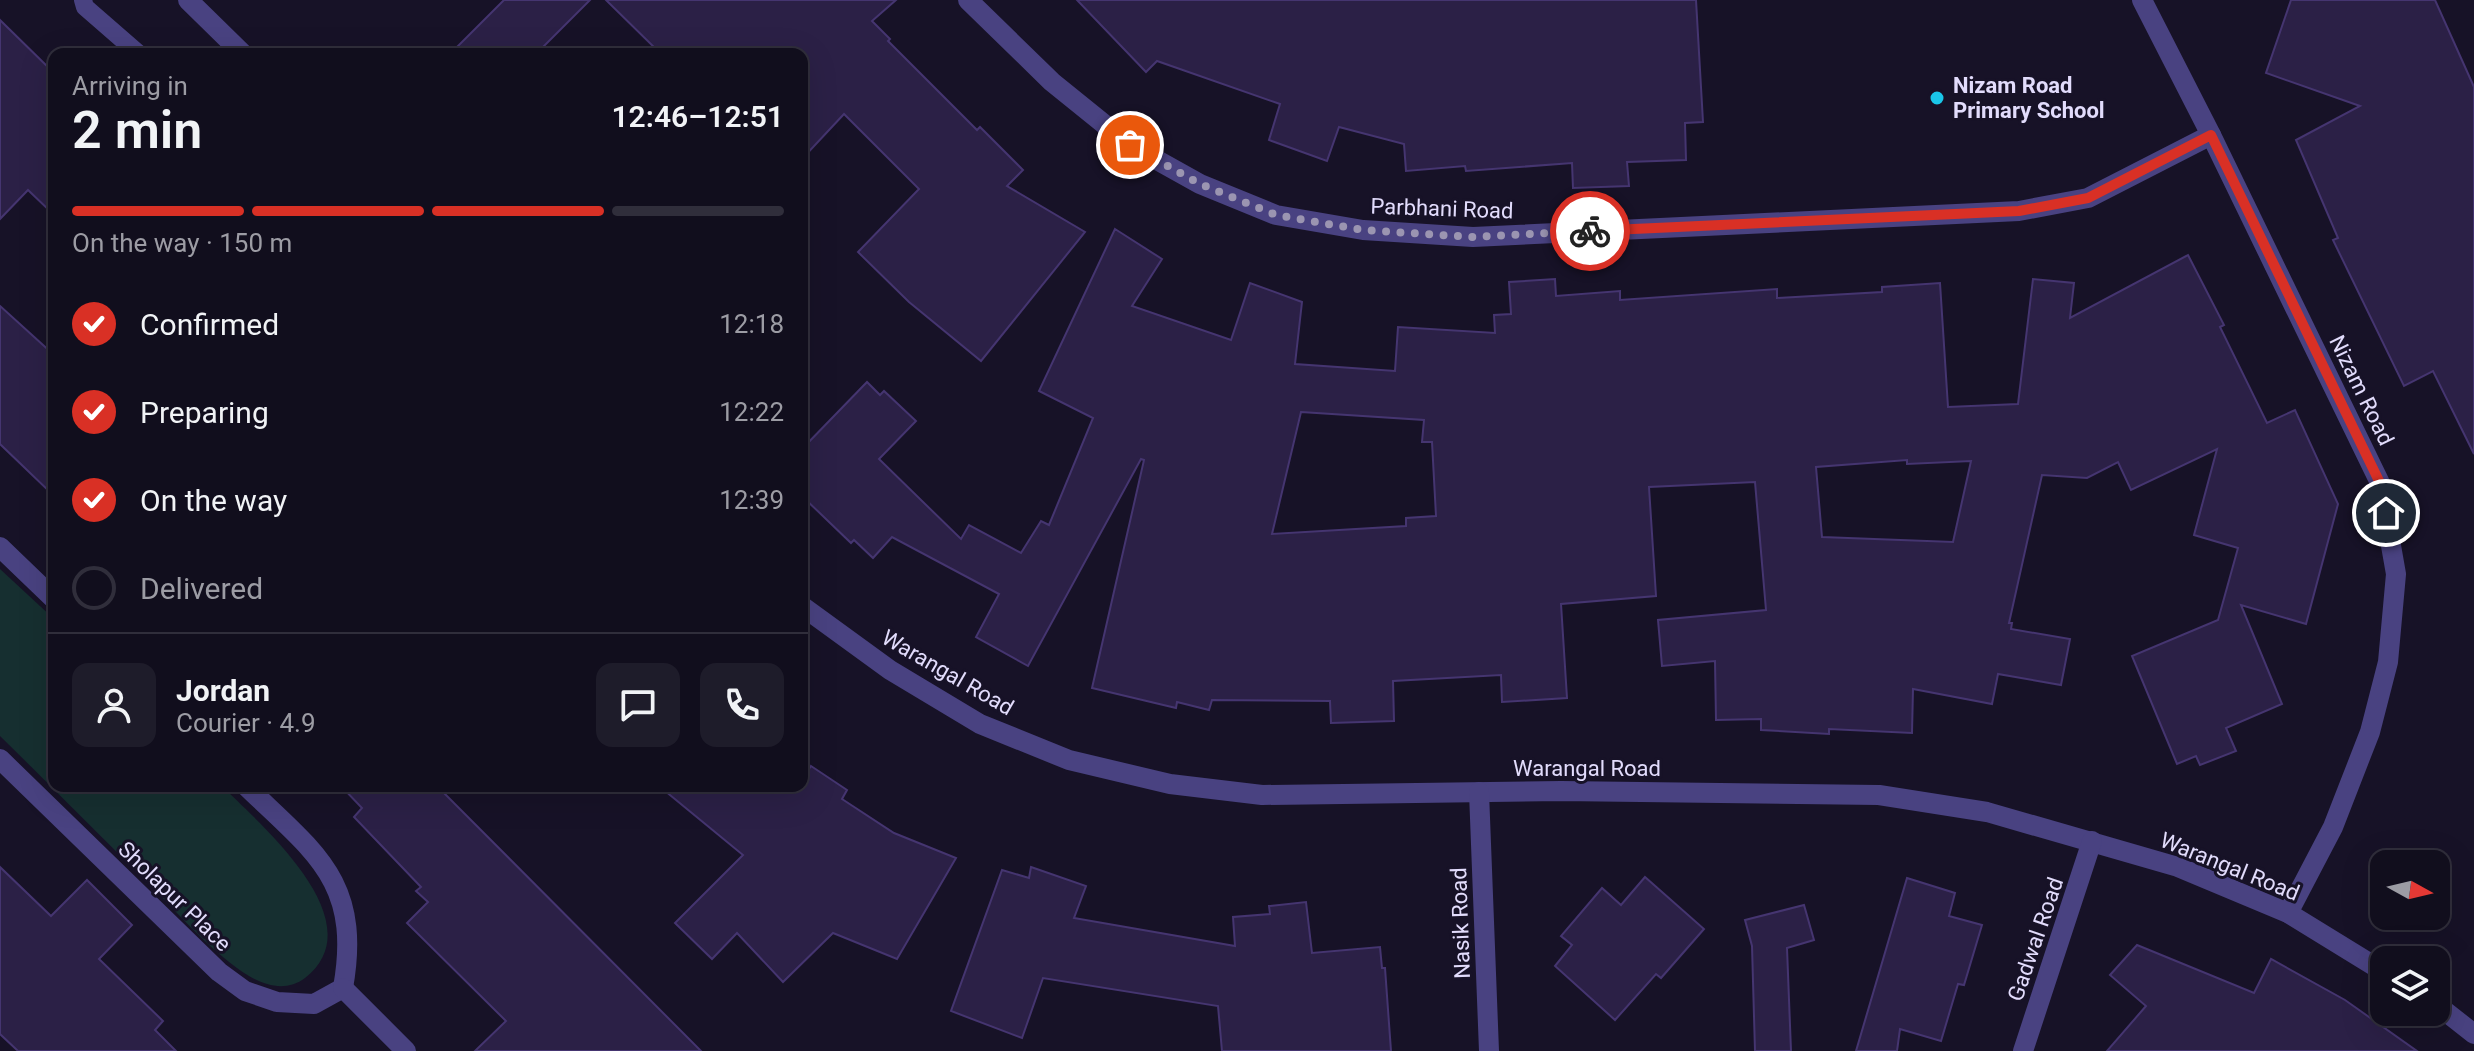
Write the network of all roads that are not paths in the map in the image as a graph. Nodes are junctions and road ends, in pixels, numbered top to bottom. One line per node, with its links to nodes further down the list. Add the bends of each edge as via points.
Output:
1 (83, 0): 5 (lane)
2 (188, 0): 6 (street)
3 (968, 0): 7 (street, Parbhani Road, via 1052,82 1130,145 1200,184 1276,215 1363,230 1473,237 2019,211 2088,198)
4 (2142, 0): 7 (street, Nizam Road)
5 (132, 48)
6 (237, 48)
7 (2211, 135): 15 (street, Nizam Road, via 2380,483 2396,574 2388,662 2370,732 2333,827)
8 (0, 547): 9 (street)
9 (48, 593)
10 (808, 610): 13 (street, Warangal Road, via 890,670 980,724 1069,760 1170,784 1262,795)
11 (0, 759): 17 (street, Sholapur Place, via 219,972 245,991 277,1002 314,1004)
12 (252, 792): 17 (street, via 316,854 339,891 348,930)
13 (1479, 792): 14 (street, Warangal Road, via 1879,795 1987,812); 21 (street, Nasik Road)
14 (2092, 841): 15 (street, Warangal Road, via 2178,867); 22 (street, Gadwal Road)
15 (2288, 913): 16 (street, Warangal Road)
16 (2370, 963)
17 (343, 988): 20 (street)
18 (2450, 1015): 19 (street)
19 (2474, 1034)
20 (406, 1051)
21 (1489, 1051)
22 (2023, 1051)

